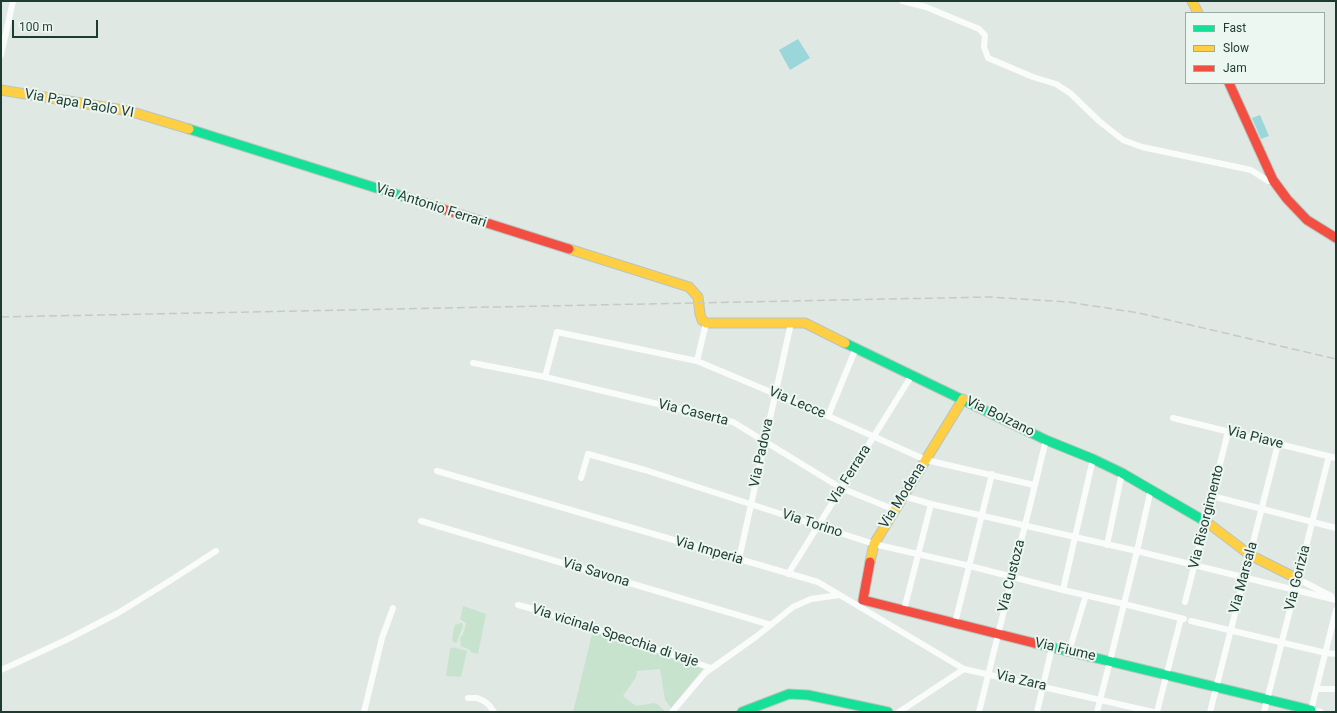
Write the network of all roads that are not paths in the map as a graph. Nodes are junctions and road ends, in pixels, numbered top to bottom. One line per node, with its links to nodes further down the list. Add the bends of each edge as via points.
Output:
1 (13, 1): 5 (street)
2 (902, 1): 9 (street, via 926,7 979,29 985,35 984,47 988,58 1056,84 1124,140 1142,147 1250,170 1268,181)
3 (1192, 1): 4 (street)
4 (1198, 12)
5 (1, 55)
6 (1229, 84): 9 (street)
7 (1, 90): 8 (street, Via Papa Paolo VI, via 129,111)
8 (156, 119): 11 (street, Via Antonio Ferrari, via 689,288 696,294 702,320)
9 (1273, 180): 10 (street, via 1308,220)
10 (1336, 238)
11 (706, 323): 12 (street, Via Bolzano); 14 (street)
12 (791, 323): 13 (street, Via Bolzano, via 805,323); 18 (street, Via Padova)
13 (856, 348): 16 (street, Via Bolzano); 20 (street)
14 (697, 361): 17 (street, Via Lecce, via 557,332); 18 (street, Via Lecce)
15 (474, 362): 17 (street, Via Caserta)
16 (912, 375): 19 (street, Via Bolzano); 23 (street, Via Ferrara)
17 (545, 378): 25 (street, Via Caserta, via 733,422)
18 (775, 393): 20 (street, Via Lecce); 25 (street, Via Padova)
19 (963, 399): 24 (street, Via Bolzano); 30 (street, Via Modena)
20 (828, 416): 23 (street, Via Lecce)
21 (1173, 418): 22 (street, Via Piave)
22 (1228, 432): 26 (street, Via Piave); 39 (street, Via Risorgimento)
23 (874, 437): 30 (street, Via Lecce); 36 (street, Via Ferrara)
24 (1046, 440): 29 (street, Via Bolzano); 35 (street, Via Custoza)
25 (765, 442): 36 (street, Via Caserta); 40 (street, Via Padova)
26 (1278, 444): 27 (street, Via Piave); 42 (street, Via Marsala)
27 (1329, 456): 28 (street, Via Piave); 47 (street, Via Gorizia)
28 (1336, 458)
29 (1093, 459): 32 (street, Via Bolzano); 51 (street)
30 (926, 460): 33 (street, Via Lecce); 38 (street, Via Modena)
31 (437, 472): 58 (street, Via Imperia)
32 (1122, 473): 37 (street, Via Bolzano); 53 (street)
33 (992, 474): 35 (street, Via Lecce); 44 (street)
34 (581, 478): 40 (street, Via Torino, via 588,454)
35 (1034, 485): 48 (street, Via Custoza)
36 (841, 488): 43 (street, Via Caserta); 49 (street, Via Ferrara)
37 (1151, 489): 46 (street, Via Bolzano); 55 (street)
38 (903, 496): 41 (street); 43 (street, Via Modena)
39 (1212, 496): 42 (street); 46 (street, Via Risorgimento)
40 (751, 504): 49 (street, Via Torino); 58 (street, Via Padova)
41 (931, 504): 44 (street); 56 (street)
42 (1262, 509): 47 (street); 57 (street, Via Marsala)
43 (895, 510): 52 (street, Via Modena)
44 (982, 516): 48 (street); 60 (street)
45 (421, 521): 79 (street, Via Savona)
46 (1205, 522): 57 (street, Via Bolzano); 59 (street, Via Risorgimento)
47 (1312, 522): 50 (street); 64 (street, Via Gorizia)
48 (1025, 525): 51 (street); 63 (street, Via Custoza)
49 (818, 526): 52 (street, Via Torino); 61 (street, Via Ferrara)
50 (1336, 528)
51 (1075, 537): 53 (street); 65 (street)
52 (874, 544): 56 (street, Via Torino); 70 (street, Via Modena)
53 (1107, 545): 55 (street)
54 (216, 551): 90 (street, via 118,613)
55 (1137, 551): 59 (street); 72 (street)
56 (918, 554): 60 (street, Via Torino); 75 (street)
57 (1250, 555): 62 (street, Via Marsala); 64 (street, Via Bolzano)
58 (739, 559): 61 (street, Via Imperia)
59 (1194, 565): 62 (street); 71 (street, Via Risorgimento)
60 (970, 566): 63 (street, Via Torino); 78 (street)
61 (788, 574): 67 (street, Via Imperia, via 818,582)
62 (1244, 577): 66 (street); 80 (street, Via Marsala)
63 (1012, 578): 65 (street, Via Torino); 81 (street, Via Custoza)
64 (1298, 579): 66 (street, Via Gorizia); 69 (street)
65 (1063, 590): 68 (street, Via Torino)
66 (1295, 591): 69 (street); 82 (street, Via Gorizia)
67 (838, 594): 79 (street, via 800,603); 89 (street, Via Imperia)
68 (1086, 595): 72 (street, Via Torino); 84 (street)
69 (1336, 599)
70 (863, 600): 75 (street, Via Fiume)
71 (1185, 602)
72 (1124, 604): 87 (street); 92 (street, via 1183,618)
73 (518, 605): 88 (street, Via vicinale Specchia di vaje)
74 (392, 608): 101 (street)
75 (904, 610): 78 (street, Via Fiume)
76 (1336, 610): 85 (street)
77 (1191, 621): 80 (street)
78 (956, 623): 81 (street, Via Fiume)
79 (771, 625): 88 (street)
80 (1230, 630): 82 (street); 94 (street, Via Marsala)
81 (998, 634): 83 (street, Via Fiume); 91 (street, Via Custoza)
82 (1281, 642): 85 (street); 99 (street, Via Gorizia)
83 (1052, 647): 84 (street, Via Fiume); 93 (street)
84 (1069, 651): 87 (street, Via Fiume)
85 (1326, 653): 86 (street); 95 (street)
86 (1336, 654)
87 (1110, 661): 92 (street, Via Fiume); 98 (street)
88 (711, 668): 103 (street)
89 (964, 668): 91 (street, Via Zara); 106 (street)
90 (1, 670)
91 (988, 674): 93 (street, Via Zara); 107 (street, Via Custoza)
92 (1167, 674): 94 (street, Via Fiume); 111 (street)
93 (1043, 686): 98 (street, Via Zara); 108 (street)
94 (1217, 686): 99 (street, Via Fiume); 112 (street, Via Marsala)
95 (1316, 689): 96 (street); 100 (street)
96 (1336, 689)
97 (468, 698): 102 (street, via 484,701)
98 (1100, 699): 109 (street); 110 (street, Via Zara)
99 (1267, 699): 100 (street, Via Fiume); 113 (street, Via Gorizia)
100 (1311, 711): 114 (street)
101 (364, 712)
102 (494, 712)
103 (672, 712)
104 (742, 712): 105 (street, via 790,694 808,695)
105 (888, 712)
106 (899, 712)
107 (979, 712)
108 (1037, 712)
109 (1097, 712)
110 (1153, 712)
111 (1157, 712)
112 (1210, 712)
113 (1264, 712)
114 (1321, 712)

